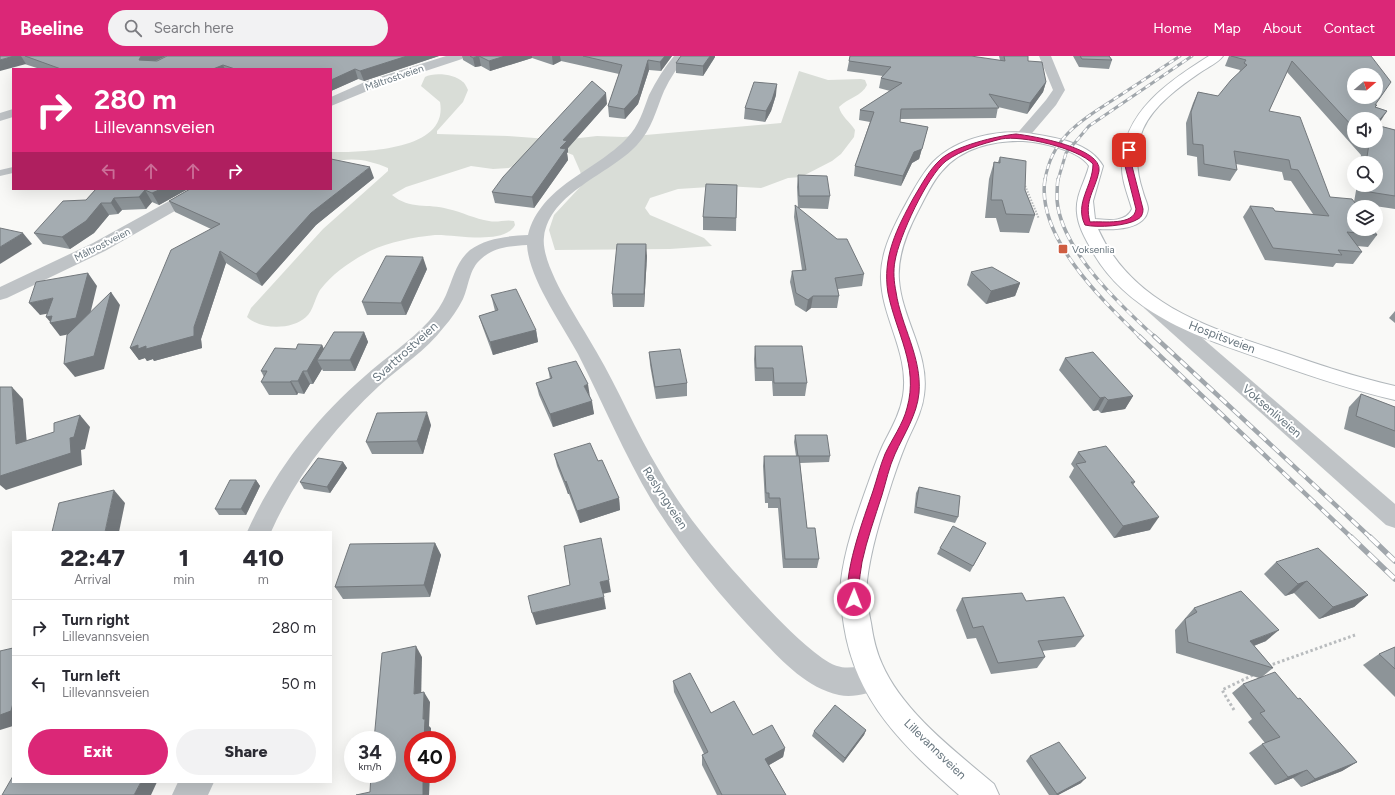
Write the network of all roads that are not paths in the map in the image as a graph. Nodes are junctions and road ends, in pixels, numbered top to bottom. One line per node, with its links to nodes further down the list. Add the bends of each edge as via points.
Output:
1 (458, 56): 5 (street, Måltrostveien, via 372,84)
2 (680, 56): 13 (street, via 657,93 639,133 620,153 569,189 547,210)
3 (1045, 56): 8 (street, via 1059,90 1053,101)
4 (1217, 56): 12 (street, via 1158,100 1139,123 1129,150 1128,166 1140,209 1136,218 1116,224)
5 (332, 102)
6 (12, 113): 7 (street)
7 (0, 117)
8 (1022, 136): 12 (street, Lillevannsveien, via 1074,149 1093,160 1096,170 1084,212); 19 (street, Lillevannsveien, via 982,142 943,160 926,182 895,244 890,282 914,364 915,392 912,409 890,455 857,562 854,586 855,612 859,639)
9 (12, 170): 10 (lane)
10 (0, 172)
11 (200, 190): 14 (street, Måltrostveien, via 99,247)
12 (1088, 224): 15 (street, Hospitsveien, via 1099,252 1116,274)
13 (535, 239): 18 (street, Svarttrostveien, via 495,245 469,259 444,315 418,343 342,410 278,491); 19 (street, Røslyngveien, via 537,258 543,273 588,354 641,460 700,550 750,608 805,662 829,678 844,683)
14 (0, 294)
15 (1150, 303): 16 (street, Hospitsveien, via 1206,332 1331,377); 17 (street, Voksenliveien)
16 (1395, 393)
17 (1395, 518)
18 (259, 531)
19 (873, 678): 22 (street, Lillevannsveien, via 915,734)
20 (197, 783): 21 (street)
21 (188, 795)
22 (983, 795)

